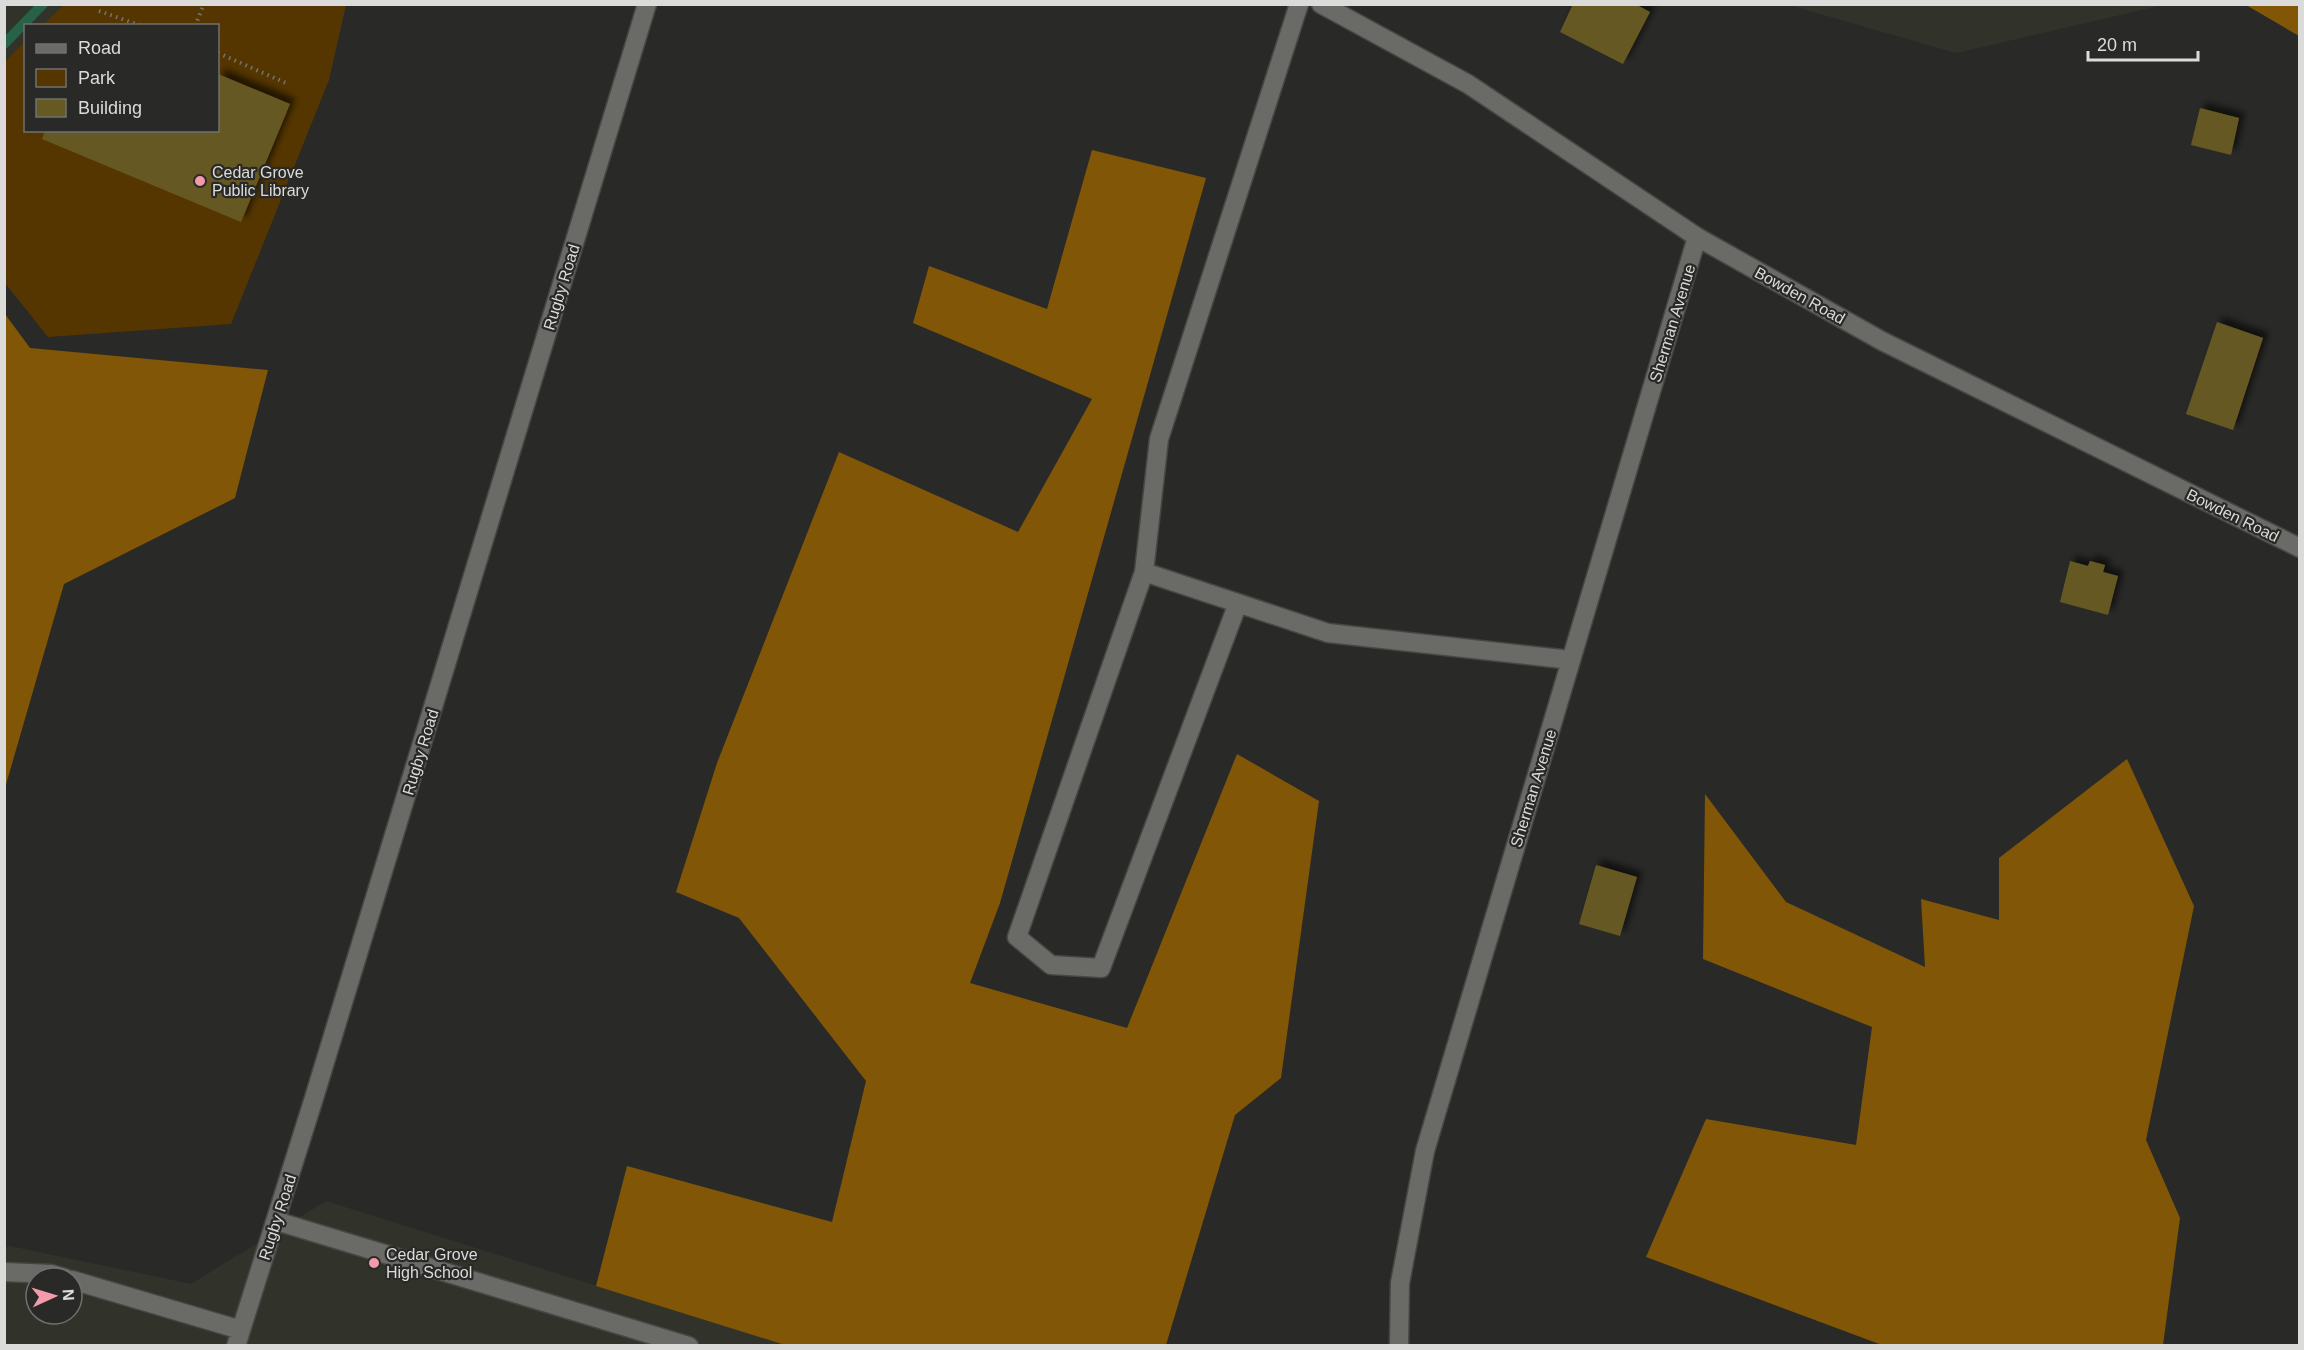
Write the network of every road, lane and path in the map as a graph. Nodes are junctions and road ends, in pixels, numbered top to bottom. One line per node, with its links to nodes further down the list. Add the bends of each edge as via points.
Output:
1 (204, 4): 7 (path)
2 (647, 4): 15 (street, Rugby Road)
3 (1299, 4): 12 (street, via 1159,439)
4 (1321, 4): 10 (street, Bowden Road, via 1468,84)
5 (99, 11): 6 (path)
6 (136, 24)
7 (196, 24)
8 (219, 53): 9 (path)
9 (286, 83)
10 (1697, 237): 11 (street, Bowden Road, via 1882,341); 14 (street, Sherman Avenue)
11 (2300, 549)
12 (1144, 572): 13 (street); 13 (street, via 1017,937 1051,965 1101,968)
13 (1238, 603): 14 (street, via 1328,633)
14 (1571, 660): 21 (street, Sherman Avenue, via 1425,1151 1400,1283)
15 (276, 1221): 19 (street, Rugby Road); 20 (street)
16 (24, 1271): 17 (street)
17 (4, 1272)
18 (84, 1284): 19 (street, Rugby Road)
19 (238, 1338)
20 (689, 1346)
21 (1399, 1346)

